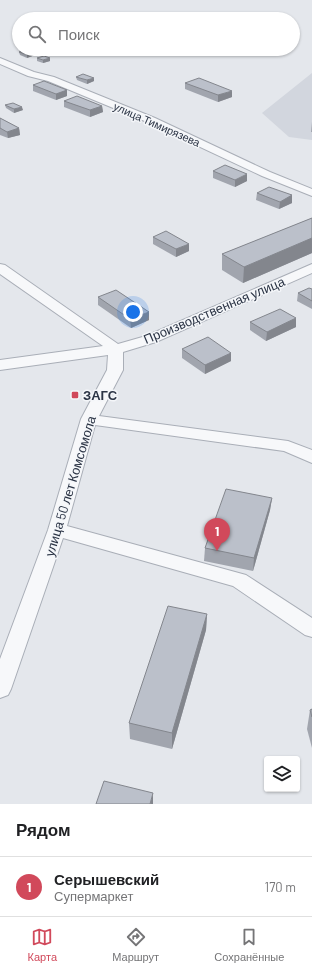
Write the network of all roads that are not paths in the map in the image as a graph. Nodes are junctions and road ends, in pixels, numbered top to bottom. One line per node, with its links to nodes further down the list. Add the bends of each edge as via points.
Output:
1 (0, 61): 2 (street, улица Тимирязева, via 151,120)
2 (312, 193)
3 (0, 268): 5 (street)
4 (312, 268): 5 (street, Производственная улица, via 151,339)
5 (116, 349): 6 (street, Производственная улица); 7 (street, улица 50 лет Комсомола, via 115,370)
6 (0, 365)
7 (88, 419): 8 (street, via 288,446); 9 (street, улица 50 лет Комсомола)
8 (312, 457)
9 (57, 530): 10 (street, via 239,580); 11 (street, улица 50 лет Комсомола)
10 (312, 629)
11 (0, 689)

